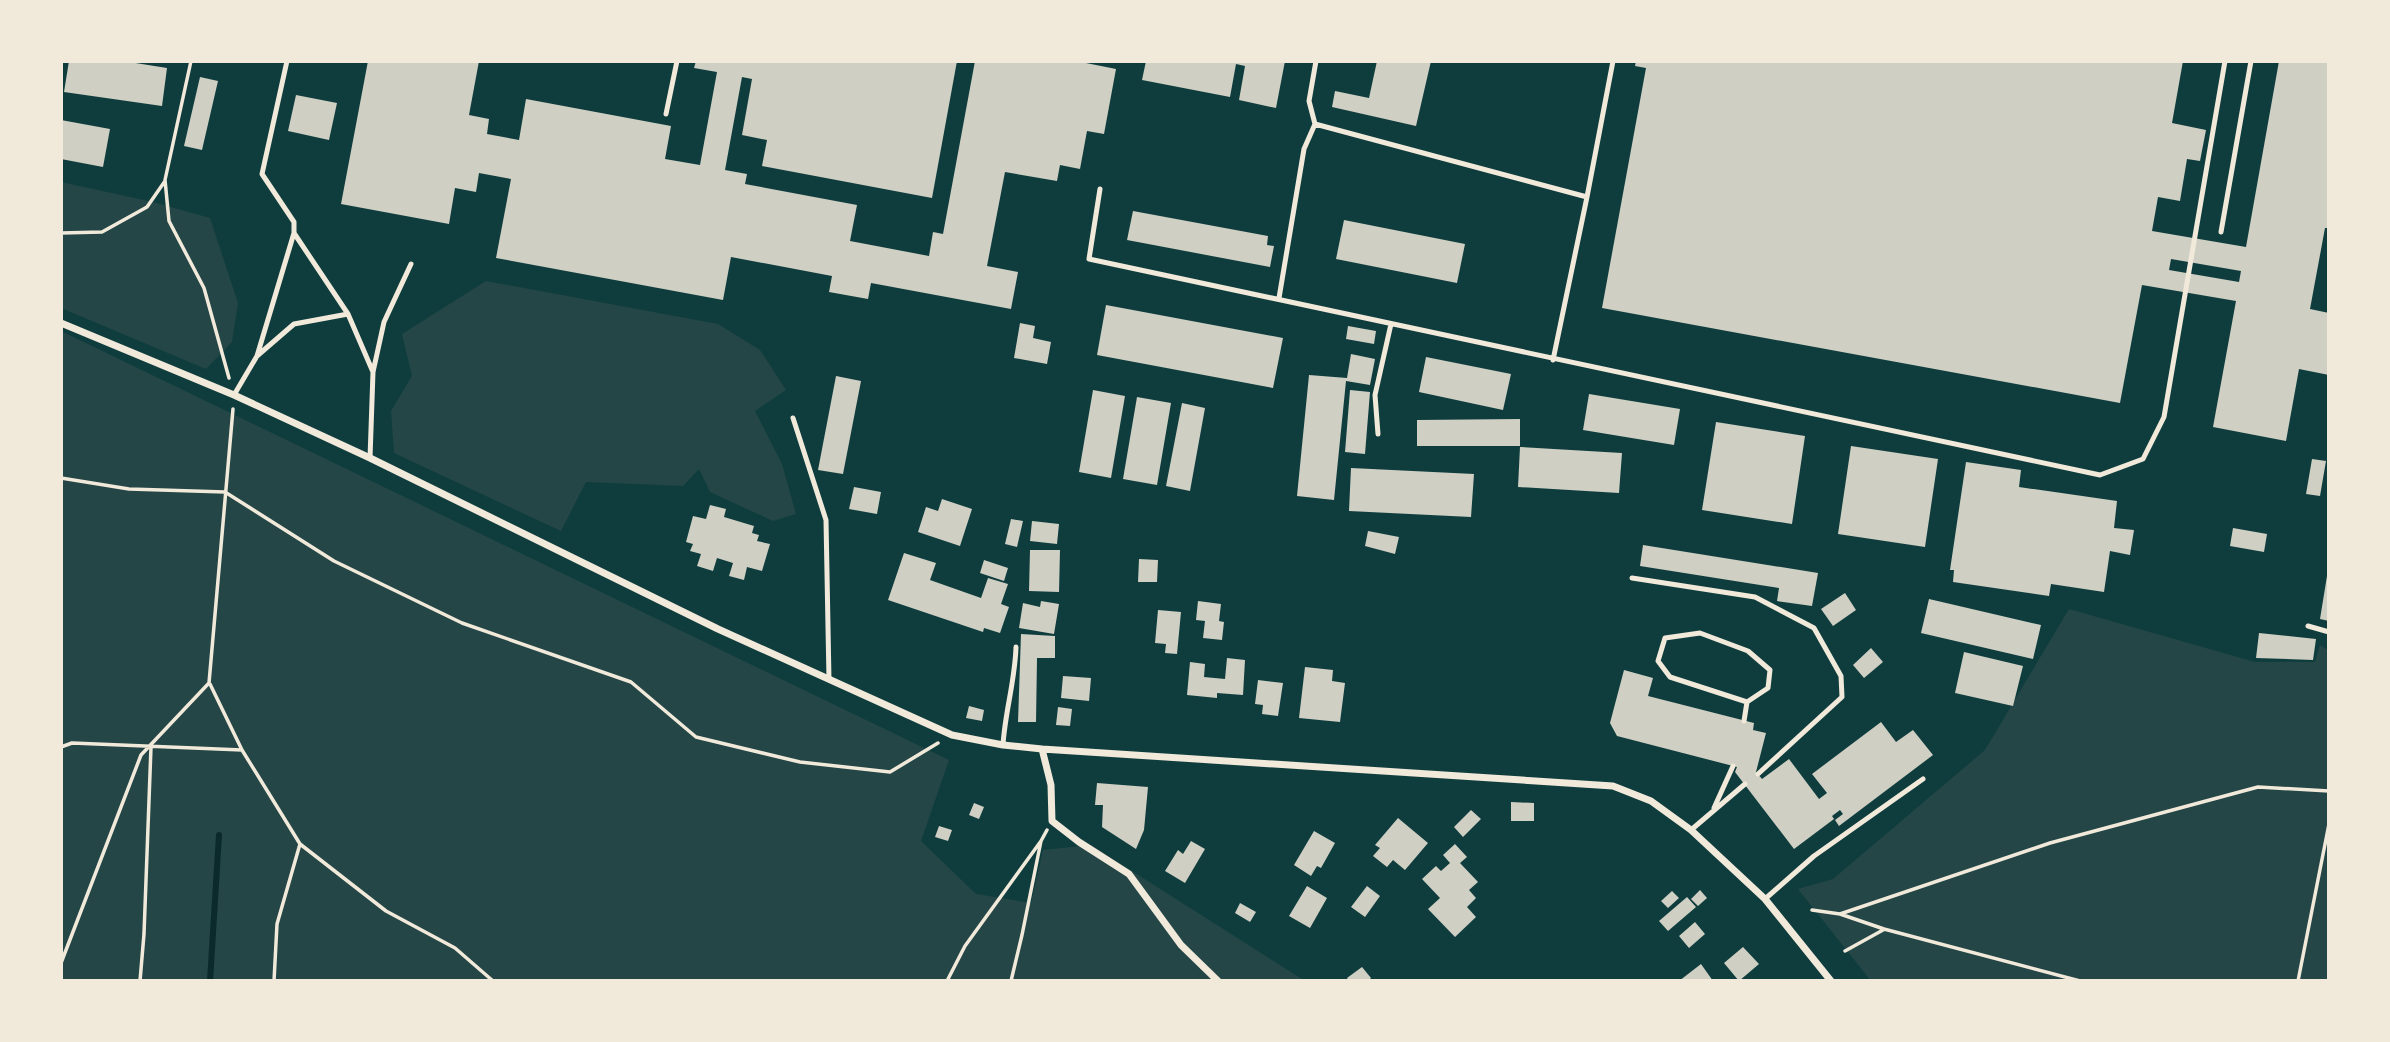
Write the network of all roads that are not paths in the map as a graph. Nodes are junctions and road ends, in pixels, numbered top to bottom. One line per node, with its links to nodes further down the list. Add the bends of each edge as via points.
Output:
1 (287, 61): 12 (lane, via 262,174 294,222)
2 (677, 61): 7 (lane)
3 (1316, 61): 8 (lane, via 1309,101)
4 (1612, 61): 10 (lane)
5 (2225, 61): 19 (lane, via 2164,417 2143,459 2099,475)
6 (2251, 61): 11 (lane)
7 (666, 114)
8 (1315, 124): 10 (lane); 14 (lane, via 1304,149)
9 (1100, 189): 14 (lane, via 1089,259)
10 (1587, 197): 19 (lane)
11 (2221, 232)
12 (295, 233): 15 (lane); 18 (lane)
13 (411, 264): 20 (lane, via 384,322)
14 (1279, 299): 17 (lane)
15 (348, 314): 18 (lane, via 294,324); 20 (lane)
16 (61, 323): 21 (street)
17 (1391, 324): 19 (lane); 23 (lane, via 1375,395)
18 (257, 356): 21 (lane)
19 (1553, 360)
20 (373, 372): 24 (lane)
21 (234, 395): 24 (street)
22 (793, 418): 29 (lane, via 825,520)
23 (1378, 434)
24 (370, 458): 29 (street)
25 (1632, 578): 35 (lane, via 1755,597 1814,628 1841,676 1842,697)
26 (2308, 626): 27 (lane)
27 (2329, 632)
28 (1016, 647): 32 (lane)
29 (829, 680): 32 (street, via 951,735)
30 (1747, 702): 30 (lane, via 1670,677 1658,661 1665,638 1700,633 1748,651 1770,670 1768,688); 31 (lane)
31 (1744, 721)
32 (1003, 745): 33 (street)
33 (1042, 749): 39 (street, via 1613,786 1651,801); 41 (street, via 1051,786 1052,821 1129,874 1181,945)
34 (1733, 766): 38 (lane)
35 (1758, 774)
36 (1923, 779): 40 (lane, via 1814,856)
37 (1745, 784): 38 (lane)
38 (1713, 811): 39 (lane)
39 (1690, 830): 40 (street)
40 (1765, 899): 42 (street)
41 (1218, 981)
42 (1831, 981)

